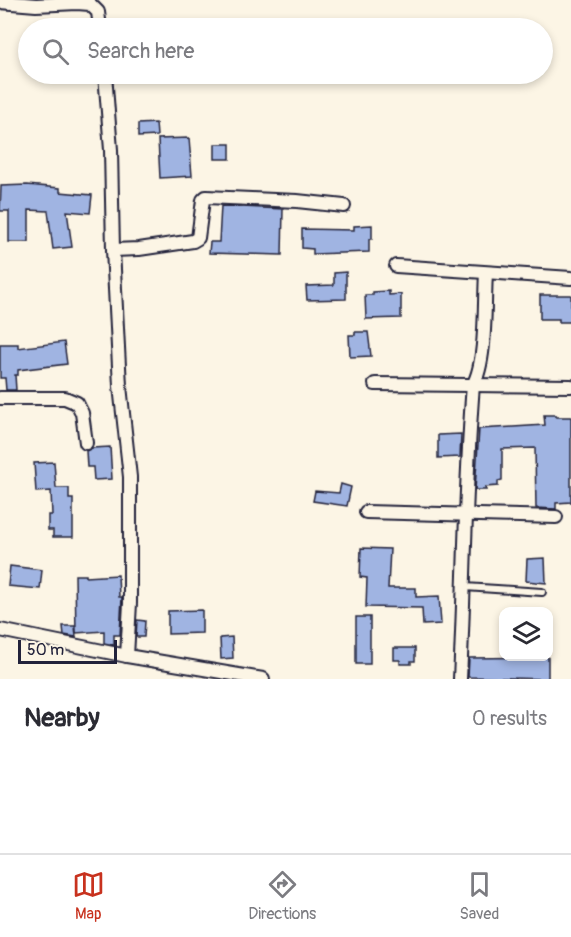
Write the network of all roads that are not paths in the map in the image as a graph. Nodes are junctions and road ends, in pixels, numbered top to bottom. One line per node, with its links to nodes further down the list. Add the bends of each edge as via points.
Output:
1 (0, 2): 2 (street, via 90,4)
2 (99, 18)
3 (106, 84): 5 (street)
4 (344, 206): 5 (street, via 206,196 198,238 193,241)
5 (113, 250): 20 (street, via 120,386 130,477)
6 (396, 266): 7 (street)
7 (486, 273): 8 (street); 10 (street, via 479,375)
8 (571, 278)
9 (375, 384): 10 (street)
10 (473, 385): 11 (street); 15 (street)
11 (571, 386)
12 (0, 398): 13 (street, via 65,398 77,403)
13 (86, 443)
14 (366, 512): 15 (street)
15 (466, 514): 16 (street); 17 (street)
16 (556, 517)
17 (465, 587): 18 (lane); 23 (street)
18 (542, 592)
19 (0, 630): 20 (street)
20 (127, 656): 21 (street)
21 (223, 676): 22 (street)
22 (263, 679)
23 (460, 679)

